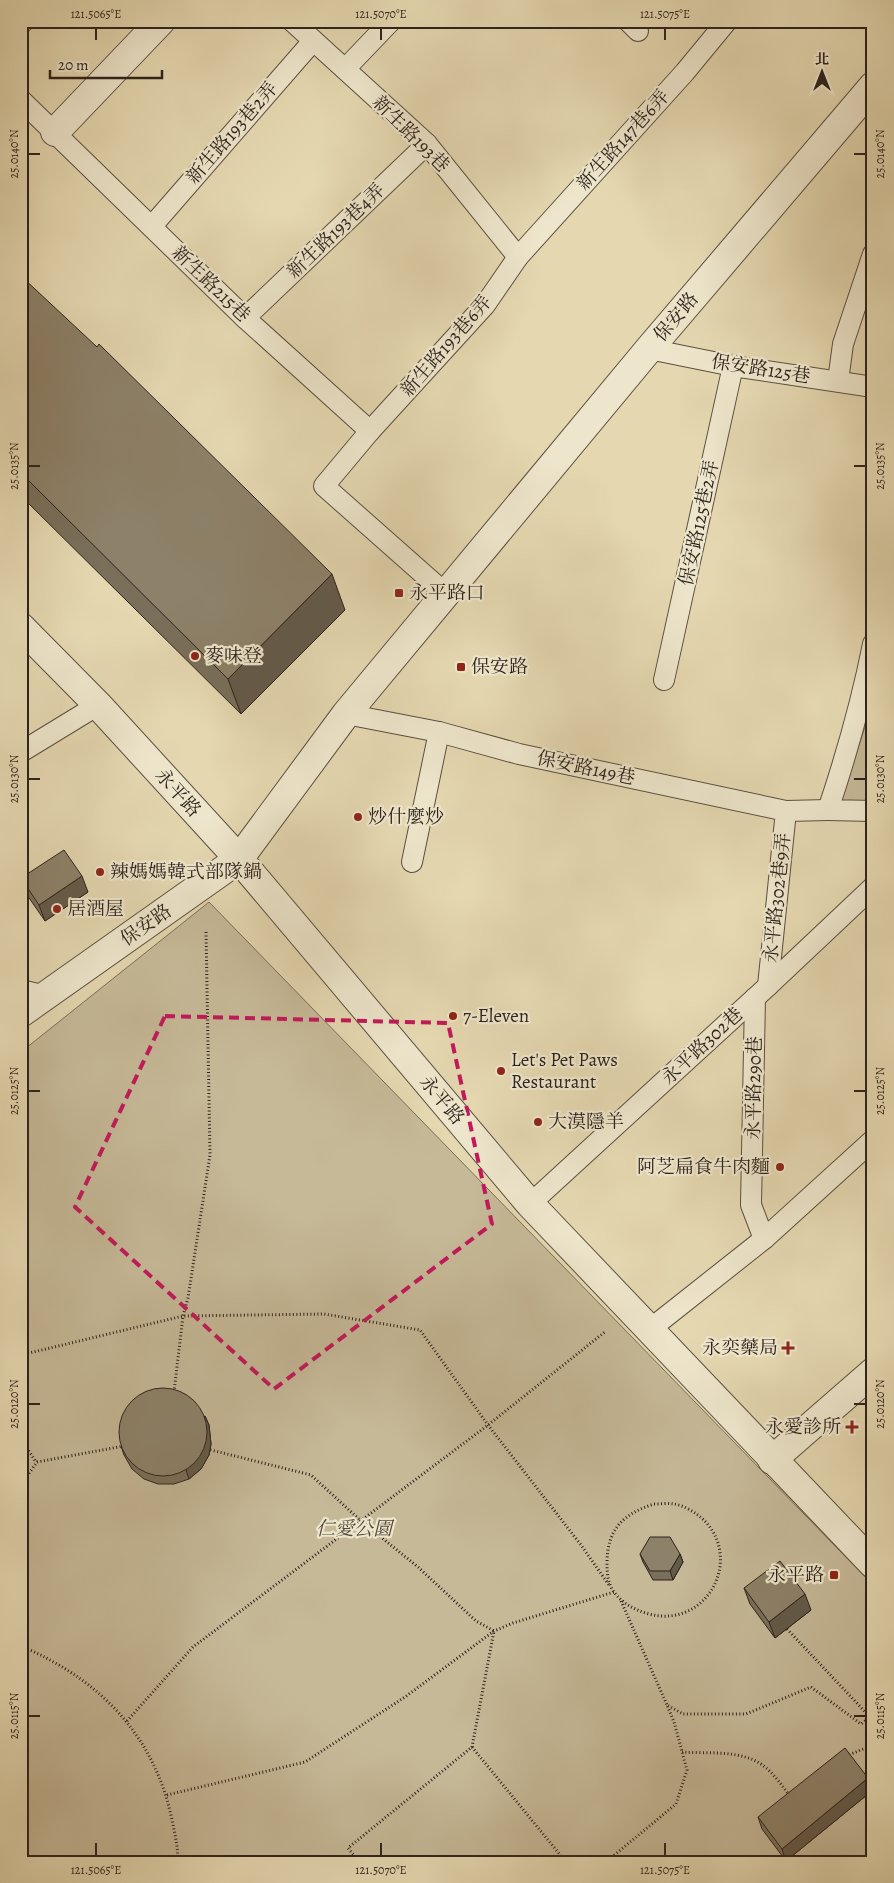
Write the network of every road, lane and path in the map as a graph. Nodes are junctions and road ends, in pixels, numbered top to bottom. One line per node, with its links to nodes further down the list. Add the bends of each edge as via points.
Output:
1 (24, 21): 6 (lane)
2 (161, 21): 11 (street)
3 (292, 21): 7 (lane, 新生路193巷)
4 (391, 21): 8 (lane)
5 (727, 21): 15 (lane, 新生路147巷6弄)
6 (21, 24)
7 (313, 41): 8 (lane, 新生路193巷); 13 (lane, 新生路193巷2弄)
8 (345, 69): 12 (lane, 新生路193巷)
9 (873, 86): 17 (street, 保安路)
10 (21, 100): 11 (lane, 新生路215巷)
11 (55, 132): 13 (lane, 新生路215巷)
12 (427, 144): 15 (lane, 新生路193巷); 16 (lane, 新生路193巷4弄)
13 (152, 226): 16 (lane, 新生路215巷)
14 (873, 254): 19 (lane, via 843,344)
15 (518, 257): 21 (lane, 新生路193巷6弄, via 485,305)
16 (245, 318): 21 (lane, 新生路215巷)
17 (649, 349): 18 (lane, 保安路125巷); 22 (street, 保安路)
18 (733, 366): 19 (lane, 保安路125巷); 25 (lane, 保安路125巷2弄)
19 (838, 380): 20 (lane, 保安路125巷)
20 (873, 387)
21 (370, 430): 22 (lane, 新生路193巷6弄, via 324,486)
22 (446, 594): 27 (street, 保安路)
23 (21, 627): 26 (street, 永平路)
24 (873, 644): 31 (lane, via 842,769)
25 (664, 680)
26 (98, 705): 29 (lane); 33 (street, 永平路)
27 (346, 714): 28 (lane, 保安路149巷); 33 (street, 保安路)
28 (439, 732): 30 (lane, 保安路149巷, via 520,754); 34 (lane)
29 (21, 752)
30 (786, 810): 31 (lane, 保安路149巷); 37 (lane, 永平路302巷9弄)
31 (828, 810): 32 (lane, 保安路149巷)
32 (873, 811)
33 (239, 859): 38 (street, 保安路); 41 (street, 永平路)
34 (412, 862)
35 (873, 887): 37 (lane, 永平路302巷)
36 (206, 932): 43 (path, via 210,1155)
37 (762, 992): 41 (lane, 永平路302巷); 42 (lane, 永平路290巷, via 751,1206)
38 (34, 993): 39 (street, 保安路)
39 (21, 1013)
40 (873, 1140): 42 (lane)
41 (530, 1204): 44 (street, 永平路)
42 (764, 1239): 44 (lane)
43 (184, 1316): 45 (path); 47 (path); 48 (path, via 324,1314 420,1330)
44 (640, 1320): 48 (path); 52 (street, 永平路)
45 (21, 1355)
46 (873, 1372): 52 (street)
47 (173, 1400)
48 (488, 1425): 55 (path); 57 (path)
49 (21, 1440): 53 (path)
50 (130, 1445): 53 (path)
51 (206, 1448): 55 (path, via 311,1475)
52 (772, 1460): 56 (street, 永平路)
53 (37, 1462): 54 (path)
54 (21, 1485)
55 (361, 1521): 61 (path, via 418,1567 476,1621); 65 (path, via 193,1647)
56 (873, 1564)
57 (610, 1586): 58 (path); 59 (path, via 607,1551 612,1535 622,1520 636,1510 654,1504 674,1504 692,1510 707,1522 717,1539 721,1559 718,1577 708,1595 694,1608 677,1616 657,1616 638,1611)
58 (614, 1592): 59 (path); 61 (path)
59 (621, 1600): 63 (path)
60 (787, 1629): 64 (path)
61 (494, 1631): 67 (path); 71 (path, via 405,1697 305,1762)
62 (21, 1647): 65 (path, via 33,1650 84,1680)
63 (667, 1705): 64 (path, via 684,1714 746,1714 811,1687 861,1724); 68 (path)
64 (871, 1716)
65 (126, 1721): 71 (path, via 152,1761)
66 (873, 1745): 69 (path)
67 (472, 1747): 75 (path, via 348,1848); 76 (path)
68 (682, 1752): 72 (path, via 740,1756 764,1766); 77 (path, via 687,1770 676,1804)
69 (841, 1758)
70 (795, 1792): 72 (path)
71 (167, 1796): 74 (path)
72 (790, 1796): 73 (path)
73 (795, 1804)
74 (178, 1862)
75 (359, 1862)
76 (566, 1862)
77 (606, 1862)

